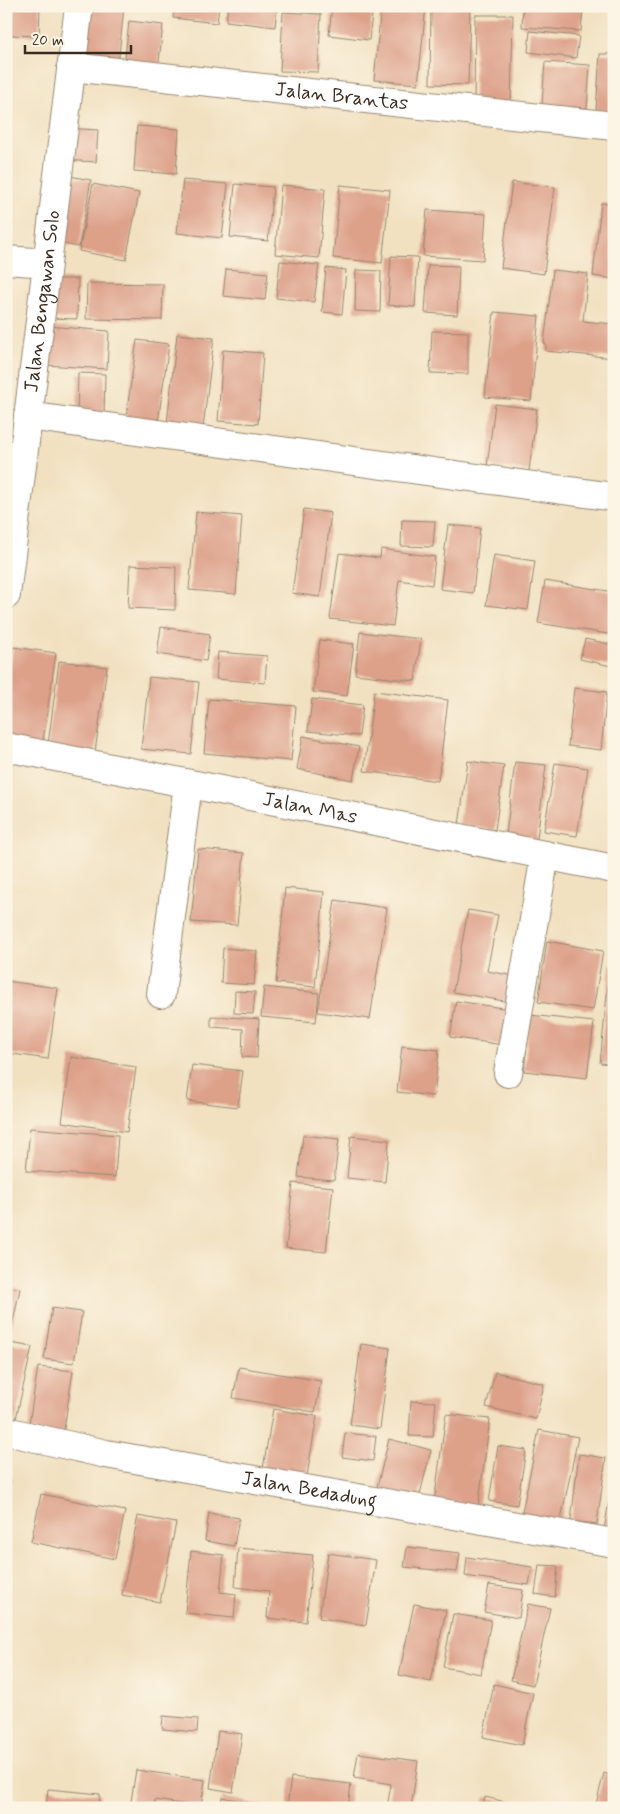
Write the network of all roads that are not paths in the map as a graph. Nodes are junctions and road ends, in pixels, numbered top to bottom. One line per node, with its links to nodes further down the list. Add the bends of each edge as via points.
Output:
1 (79, 6): 2 (street, Jalan Bengawan Solo)
2 (71, 67): 3 (street, Jalan Brantas); 5 (street, Jalan Bengawan Solo)
3 (614, 126)
4 (6, 260): 5 (street)
5 (47, 263): 6 (street, Jalan Bengawan Solo)
6 (28, 416): 7 (street); 8 (street, Jalan Bengawan Solo)
7 (614, 497)
8 (6, 595)
9 (6, 747): 10 (street, Jalan Mas)
10 (188, 784): 11 (street, Jalan Mas); 13 (street)
11 (545, 855): 12 (street, Jalan Mas); 14 (street)
12 (614, 869)
13 (161, 994)
14 (508, 1073)
15 (6, 1431): 16 (street, Jalan Bedadung, via 106,1454)
16 (614, 1543)

